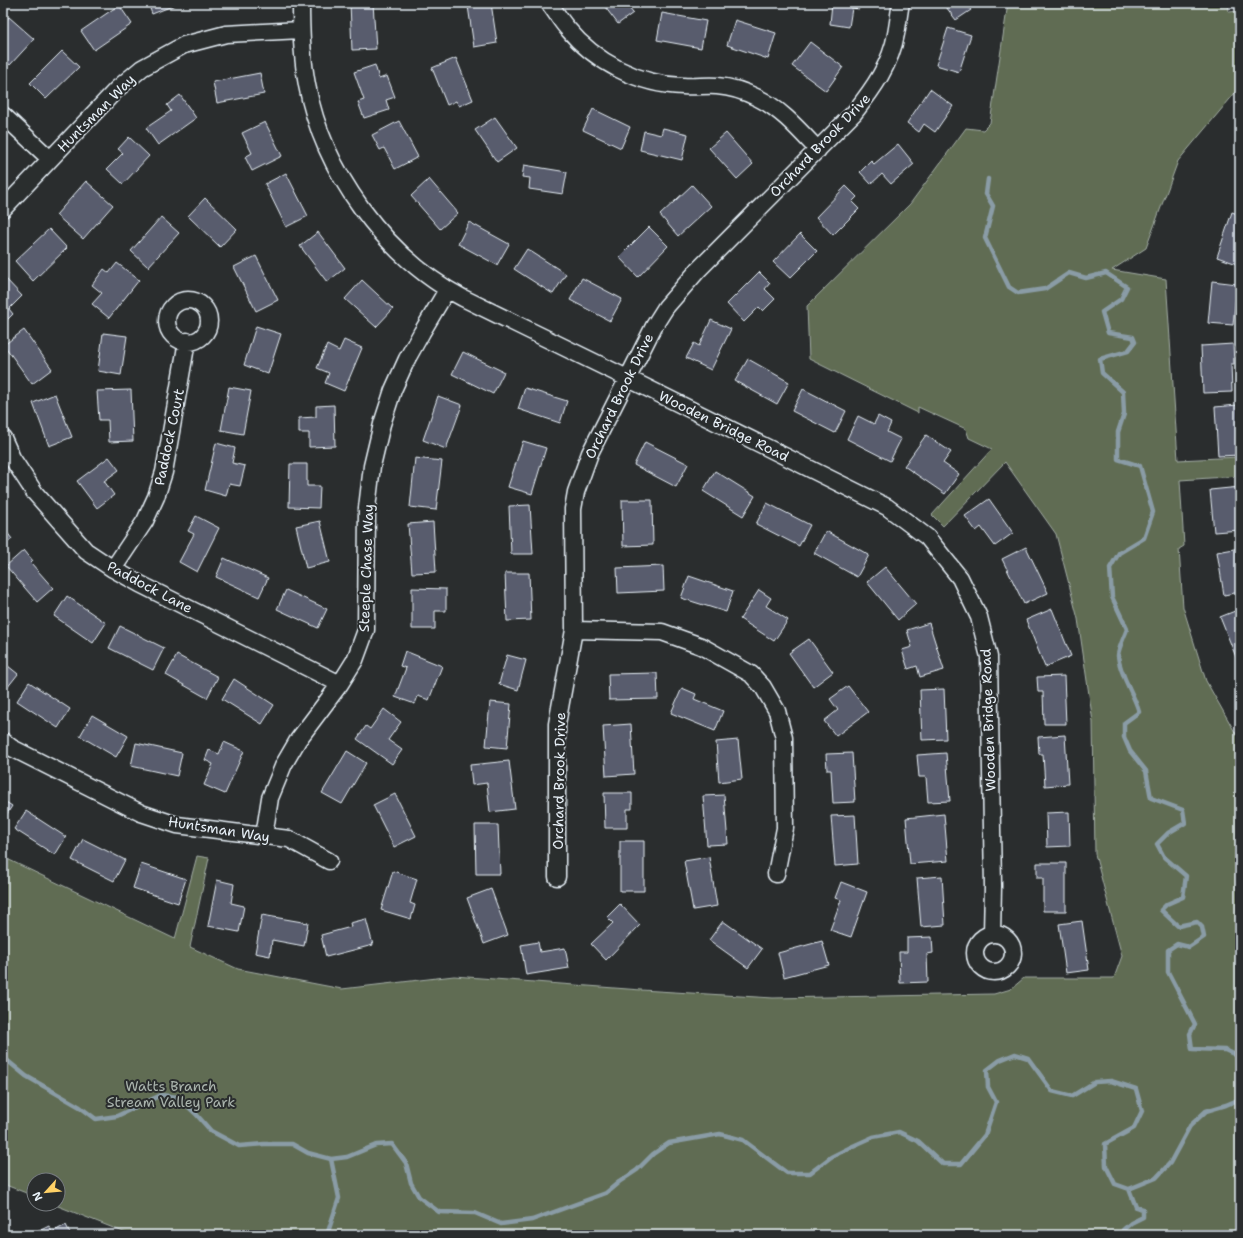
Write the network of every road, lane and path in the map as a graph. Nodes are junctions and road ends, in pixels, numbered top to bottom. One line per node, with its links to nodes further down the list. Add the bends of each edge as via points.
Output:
1 (301, 3): 4 (street, Wooden Bridge Road)
2 (549, 3): 6 (street, via 566,28 582,44 623,72 648,82 682,86 718,86 738,90 774,108)
3 (901, 3): 6 (street, Orchard Brook Drive, via 896,35 884,69 870,94)
4 (301, 30): 7 (street, Huntsman Way, via 226,34 184,45 142,68 117,89); 9 (street, Wooden Bridge Road, via 307,85 313,110 326,147 342,178 362,210 387,239)
5 (3, 115): 7 (street)
6 (818, 150): 11 (street, Orchard Brook Drive, via 666,307)
7 (50, 159): 8 (street, Huntsman Way)
8 (3, 209)
9 (447, 290): 11 (street, Wooden Bridge Road); 15 (street, Steeple Chase Way, via 407,359 382,424 372,466 367,508 366,630 355,660)
10 (187, 341): 13 (street, Paddock Court, via 160,485 145,521)
11 (627, 378): 14 (street, Orchard Brook Drive, via 590,453 576,492 572,525); 21 (street, Wooden Bridge Road, via 887,507 927,537 960,578 979,617 989,657)
12 (3, 438): 13 (street, Paddock Lane, via 12,458 35,493 86,551)
13 (113, 569): 15 (street, Paddock Lane)
14 (574, 630): 19 (street, via 662,632 701,646 751,674 763,687 777,711 784,738 785,828); 20 (street, Orchard Brook Drive, via 557,724)
15 (340, 684): 17 (street, Steeple Chase Way, via 298,740 284,764 270,798)
16 (3, 741): 17 (street, Huntsman Way, via 12,748 141,813 177,825)
17 (264, 836): 18 (street, Huntsman Way, via 289,839)
18 (329, 861)
19 (776, 874)
20 (557, 877)
21 (992, 934)

